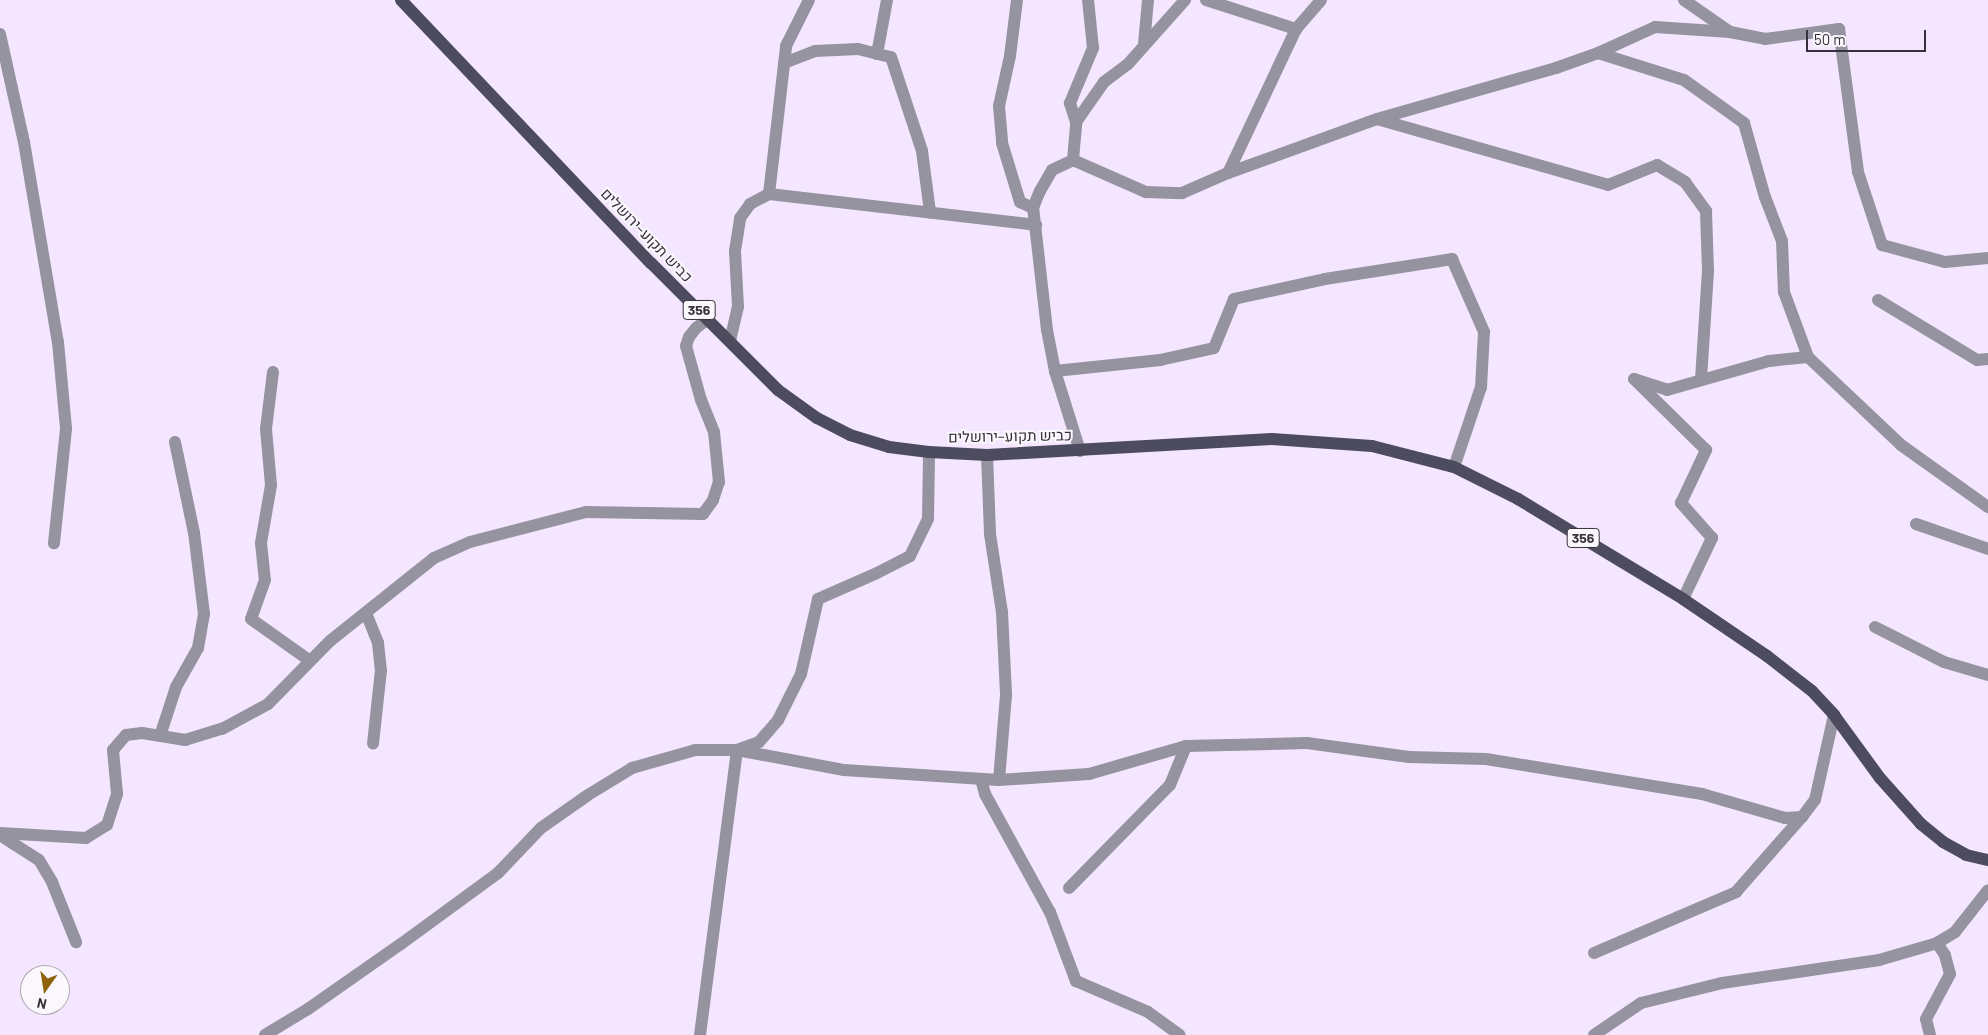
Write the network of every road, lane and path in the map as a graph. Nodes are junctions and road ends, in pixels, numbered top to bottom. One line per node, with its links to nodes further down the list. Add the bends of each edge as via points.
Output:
1 (401, 0): 28 (main road, כביש תקוע–ירושלים / 356, via 651,264)
2 (809, 0): 17 (street, via 786,46)
3 (887, 0): 16 (street)
4 (1017, 0): 23 (street, via 999,106 1002,143 1020,202)
5 (1088, 0): 19 (street, via 1093,48 1070,103)
6 (1148, 0): 14 (street)
7 (1185, 0): 14 (street)
8 (1206, 0): 11 (street)
9 (1321, 0): 11 (street)
10 (1684, 0): 12 (street)
11 (1296, 29): 21 (street)
12 (1730, 32): 15 (street, via 1655,27); 26 (street, via 1765,39 1839,29 1858,172 1882,245 1945,262)
13 (0, 34): 42 (street, via 24,142 58,342 66,428)
14 (1144, 44): 19 (street, via 1128,64 1104,82)
15 (1598, 53): 18 (street); 30 (street, via 1684,80 1744,123 1765,197 1782,241 1784,292)
16 (877, 54): 17 (street, via 858,49 815,51); 24 (street, via 891,57 922,150)
17 (784, 63): 22 (street)
18 (1377, 119): 21 (street); 34 (street, via 1608,185 1657,165 1685,182 1706,211 1708,271)
19 (1076, 122): 20 (street)
20 (1073, 160): 21 (street, via 1146,192 1182,192); 23 (street, via 1052,170)
21 (1228, 173)
22 (769, 194): 24 (street); 29 (street, via 750,204 740,218 735,251 738,307)
23 (1033, 208): 25 (street)
24 (930, 212): 25 (street)
25 (1036, 225): 32 (street, via 1047,330)
26 (1988, 258)
27 (1878, 300): 31 (street, via 1977,360)
28 (708, 319): 29 (main road, כביש תקוע–ירושלים / 356); 45 (street, via 696,328 686,346 714,432 720,482 703,514 586,512 470,542 434,558)
29 (730, 341): 37 (main road, כביש תקוע–ירושלים / 356, via 778,390 817,418 850,435 889,447)
30 (1808, 358): 34 (street, via 1768,361); 40 (street, via 1901,446)
31 (1988, 359)
32 (1055, 371): 36 (street); 39 (street, via 1160,360 1214,348 1234,299 1326,279 1452,259 1484,332 1481,387)
33 (273, 372): 47 (street, via 266,429 271,485 260,543 264,580 251,619)
34 (1701, 380): 44 (street, via 1667,390 1634,379 1706,450 1681,503 1712,538)
35 (175, 442): 50 (street, via 194,533 204,614 198,648 176,687)
36 (1080, 451): 38 (main road, כביש תקוע–ירושלים / 356); 39 (main road, 356, via 1272,439 1372,446)
37 (929, 452): 38 (main road, כביש תקוע–ירושלים / 356); 53 (street, via 928,519 910,556 818,600 801,674 778,720 758,742)
38 (987, 455): 55 (street, via 990,534 1002,612 1006,695)
39 (1454, 467): 44 (main road, 356, via 1518,499)
40 (1988, 507)
41 (1916, 524): 43 (street)
42 (54, 543)
43 (1988, 548)
44 (1683, 599): 49 (main road, 356, via 1767,656 1812,691)
45 (366, 613): 47 (street); 51 (street, via 378,643 381,670)
46 (1875, 627): 48 (street, via 1944,662)
47 (310, 661): 50 (street, via 268,704 222,730 185,740)
48 (1988, 675)
49 (1834, 715): 56 (street, via 1815,800); 58 (main road, 356, via 1880,778 1921,824 1966,855)
50 (160, 736): 57 (street, via 126,734 113,750 117,794 106,825 86,838)
51 (373, 744)
52 (1186, 746): 55 (street, via 1089,774); 56 (street, via 1306,743 1409,756 1486,759 1702,794 1786,818); 59 (street, via 1170,786)
53 (737, 750): 54 (street, via 844,770); 64 (street, via 695,750 632,768 542,828 498,873 430,923 308,1009); 65 (street)
54 (981, 779): 55 (street); 66 (street, via 985,794 1050,912 1076,981 1148,1012)
55 (998, 780)
56 (1802, 817): 63 (street, via 1736,892)
57 (0, 834): 61 (street, via 39,860 52,882)
58 (1988, 860)
59 (1069, 888)
60 (1988, 890): 62 (street, via 1955,932)
61 (76, 942)
62 (1937, 943): 67 (street, via 1879,960 1722,983 1641,1003); 68 (street, via 1945,954 1950,974 1926,1019)
63 (1594, 953)
64 (265, 1035)
65 (700, 1035)
66 (1180, 1035)
67 (1594, 1035)
68 (1930, 1035)

